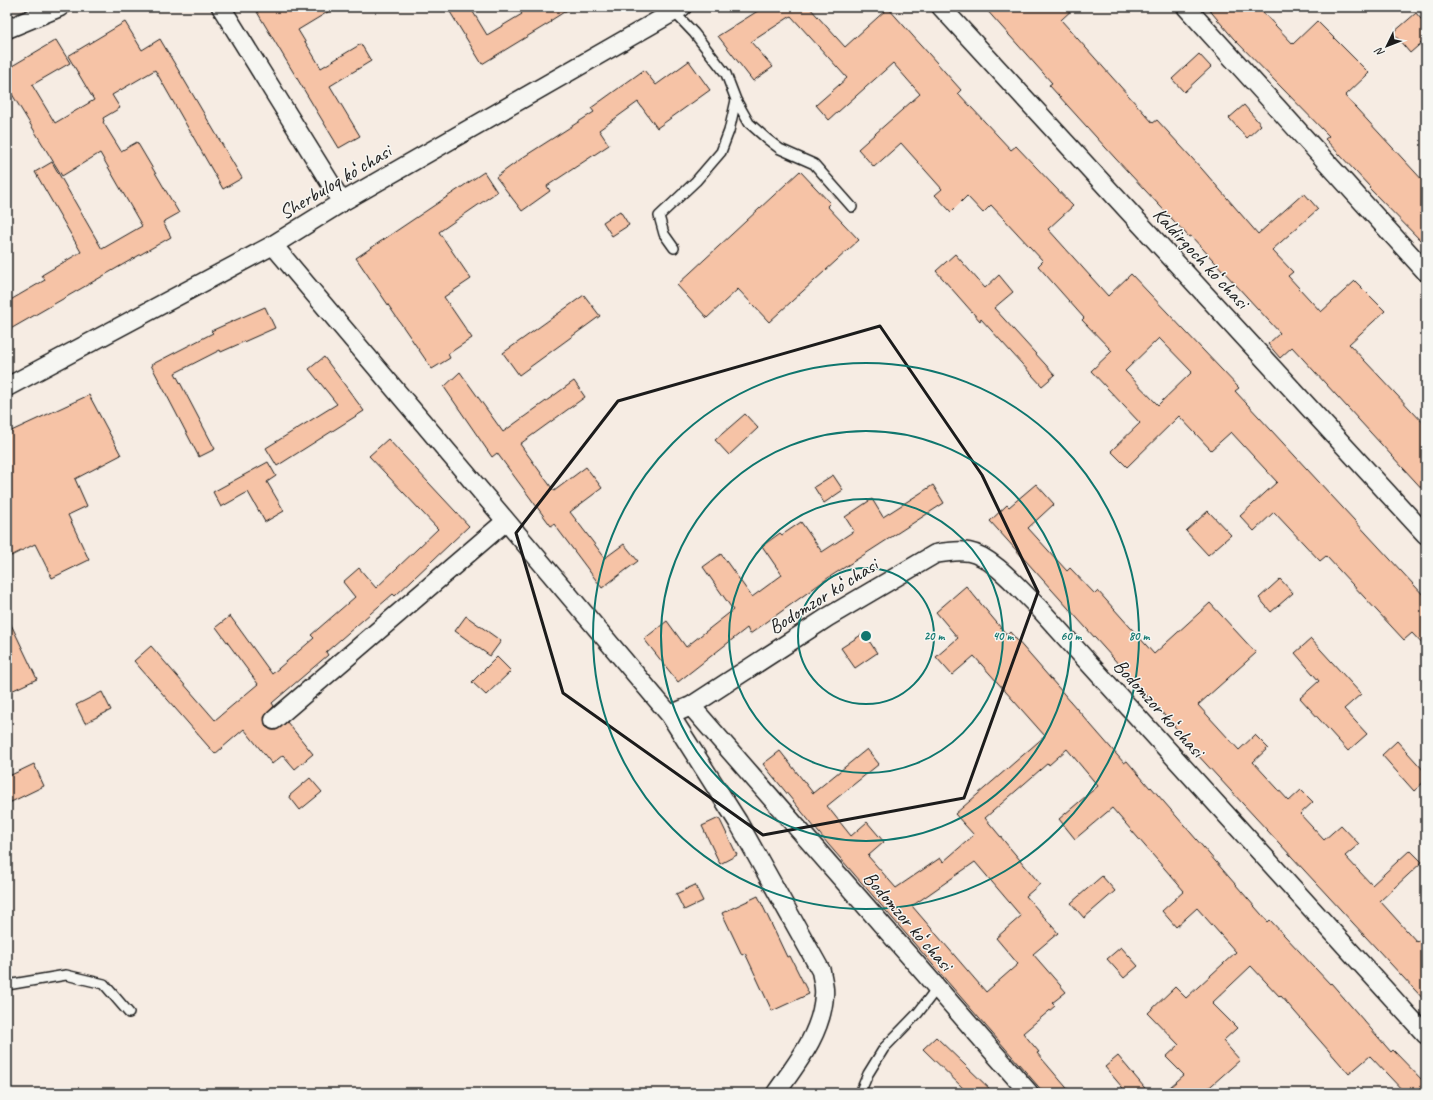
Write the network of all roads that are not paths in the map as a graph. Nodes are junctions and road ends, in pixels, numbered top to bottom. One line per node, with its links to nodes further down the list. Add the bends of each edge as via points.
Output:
1 (60, 7): 6 (street)
2 (221, 7): 8 (street)
3 (1186, 7): 12 (street)
4 (946, 8): 15 (street, Kaldirgoch koʻchasi)
5 (669, 11): 7 (lane, via 694,33 726,74); 8 (street, Sherbuloq koʻchasi)
6 (7, 29)
7 (736, 100): 9 (lane, via 750,123 767,139 780,149 814,164); 11 (lane, via 721,152 696,181 659,216 664,234)
8 (342, 202): 10 (street, Sherbuloq koʻchasi)
9 (852, 207)
10 (273, 244): 13 (street, Sherbuloq koʻchasi); 14 (street)
11 (674, 248)
12 (1426, 272)
13 (7, 388)
14 (506, 521): 17 (street); 18 (street)
15 (1426, 535)
16 (691, 706): 17 (street, Bodomzor koʻchasi); 20 (street, Bodomzor koʻchasi); 22 (street, Bodomzor koʻchasi, via 828,617 935,554 970,552 989,561 1038,608)
17 (670, 715): 23 (street, via 738,822 821,971 825,994 822,1015 801,1058)
18 (274, 720)
19 (7, 985): 21 (lane, via 66,975 104,984)
20 (937, 988): 24 (lane, via 918,1013 884,1048); 25 (street, Bodomzor koʻchasi)
21 (129, 1013)
22 (1426, 1036)
23 (776, 1093)
24 (860, 1093)
25 (1029, 1093)

